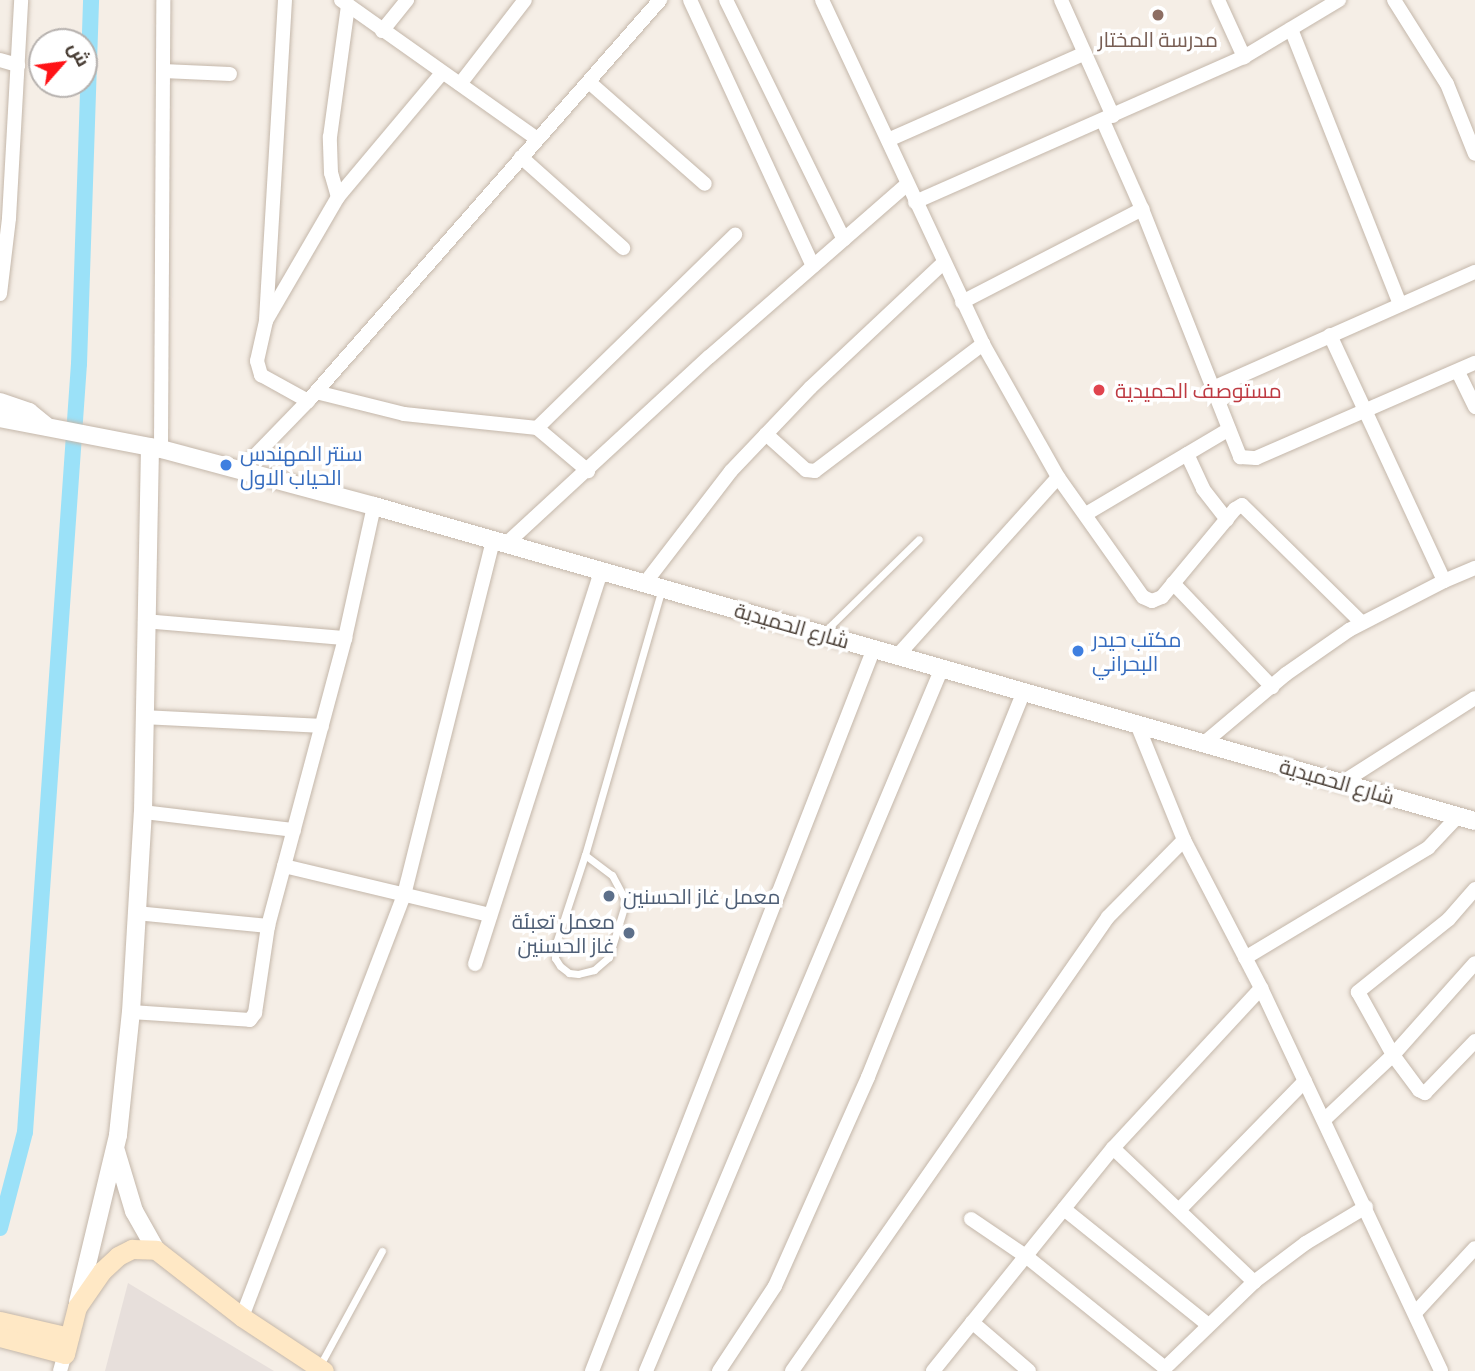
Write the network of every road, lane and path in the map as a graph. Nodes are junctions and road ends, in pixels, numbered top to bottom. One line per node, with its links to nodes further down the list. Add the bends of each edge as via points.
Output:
1 (21, 0): 20 (street)
2 (163, 0): 21 (street)
3 (285, 0): 45 (street)
4 (407, 0): 16 (street)
5 (525, 0): 25 (street)
6 (659, 0): 24 (street)
7 (690, 0): 40 (street)
8 (726, 0): 37 (street)
9 (822, 0): 28 (street)
10 (1061, 0): 17 (street)
11 (1219, 0): 18 (street)
12 (1339, 0): 15 (street)
13 (1394, 0): 29 (street, via 1447,84)
14 (344, 2): 16 (street); 33 (street, via 330,137 331,173)
15 (1291, 29): 18 (street); 44 (street)
16 (382, 31): 22 (street)
17 (1085, 53): 26 (street); 28 (street)
18 (1244, 57): 26 (street)
19 (0, 60): 20 (street)
20 (18, 65): 42 (street)
21 (163, 71): 23 (street); 60 (street)
22 (442, 73): 25 (street); 33 (street)
23 (230, 74)
24 (589, 82): 27 (street); 31 (street)
25 (460, 84): 27 (street)
26 (1108, 118): 34 (street); 35 (street)
27 (537, 139): 30 (street)
28 (888, 140): 32 (street)
29 (1475, 154)
30 (521, 157): 38 (street); 51 (street)
31 (705, 184)
32 (907, 184): 34 (street); 37 (street)
33 (338, 197): 45 (street)
34 (915, 202): 39 (street)
35 (1142, 209): 43 (street); 50 (street)
36 (735, 235): 57 (street)
37 (844, 240): 40 (street)
38 (623, 248)
39 (943, 263): 43 (street); 59 (street)
40 (813, 266): 63 (street)
41 (1475, 272): 44 (street)
42 (0, 294)
43 (962, 302): 47 (street)
44 (1400, 304): 46 (street)
45 (266, 321): 51 (street, via 258,371 274,384)
46 (1330, 335): 50 (street); 54 (street)
47 (983, 344): 59 (street, via 815,471 806,470); 64 (street)
48 (1475, 363): 49 (street)
49 (1458, 372): 53 (street); 54 (street)
50 (1213, 388): 58 (street)
51 (312, 396): 57 (street, via 404,414); 62 (street)
52 (0, 402): 56 (street)
53 (1475, 407)
54 (1364, 412): 58 (street, via 1247,460 1240,457); 72 (street)
55 (0, 418): 56 (street)
56 (54, 427): 60 (street, شارع الحميدية)
57 (537, 428): 63 (street)
58 (1229, 429): 61 (street)
59 (766, 434): 74 (street, via 731,471)
60 (156, 448): 62 (street, شارع الحميدية); 75 (street)
61 (1187, 454): 66 (street); 67 (street, via 1203,489)
62 (240, 471): 65 (street, شارع الحميدية)
63 (587, 471): 69 (street)
64 (1058, 477): 66 (street); 80 (street)
65 (374, 506): 69 (street, شارع الحميدية); 78 (street)
66 (1086, 514): 73 (street, via 1143,597 1152,601 1162,597)
67 (1227, 520): 73 (street); 76 (street, via 1242,505 1249,510)
68 (919, 539): 77 (lane)
69 (499, 542): 71 (street, شارع الحميدية); 97 (street)
70 (1475, 568): 72 (street)
71 (601, 571): 74 (street, شارع الحميدية); 99 (street)
72 (1444, 580): 76 (street)
73 (1173, 583): 82 (street)
74 (654, 586): 77 (street, شارع الحميدية); 94 (lane)
75 (145, 621): 78 (street); 85 (street)
76 (1362, 623): 82 (street)
77 (822, 634): 79 (street, شارع الحميدية)
78 (345, 638): 87 (street)
79 (874, 648): 80 (street, شارع الحميدية); 130 (street)
80 (898, 655): 81 (street, شارع الحميدية)
81 (943, 668): 83 (street, شارع الحميدية); 131 (street)
82 (1272, 687): 88 (street)
83 (1024, 691): 86 (street, شارع الحميدية); 132 (street, via 868,1077 780,1274)
84 (1475, 698): 89 (street)
85 (144, 718): 87 (street); 90 (street)
86 (1137, 723): 88 (street, شارع الحميدية); 93 (street)
87 (322, 726): 92 (street)
88 (1204, 743): 89 (street, شارع الحميدية)
89 (1343, 782): 91 (street, شارع الحميدية)
90 (143, 812): 92 (street); 98 (street)
91 (1466, 819): 101 (street, via 1428,848)
92 (294, 830): 95 (street)
93 (1184, 839): 101 (street); 133 (street, via 1108,918)
94 (585, 856): 94 (lane, via 555,943 560,966 578,974 594,970 608,957 626,901 612,874)
95 (284, 866): 97 (street); 100 (street)
96 (1475, 889): 107 (street, via 1449,919 1358,992)
97 (404, 895): 99 (street); 123 (street)
98 (136, 913): 100 (street); 105 (street)
99 (490, 915): 103 (street)
100 (268, 926): 105 (street, via 255,1013 250,1020)
101 (1245, 958): 104 (street)
102 (1475, 963): 107 (street)
103 (475, 964)
104 (1261, 988): 108 (street); 111 (street)
105 (131, 1012): 110 (street)
106 (1475, 1041): 107 (street, via 1425,1093)
107 (1393, 1055): 109 (street)
108 (1305, 1081): 109 (street); 114 (street)
109 (1324, 1120): 112 (street)
110 (116, 1147): 117 (street, via 134,1211); 121 (street)
111 (1113, 1148): 113 (street); 114 (street)
112 (1366, 1207): 120 (street); 122 (street)
113 (1064, 1209): 119 (street); 126 (street)
114 (1180, 1209): 120 (street)
115 (971, 1219): 119 (street)
116 (1475, 1248): 122 (street)
117 (156, 1250): 121 (main road, via 132,1249 118,1256 90,1285); 123 (main road)
118 (382, 1251): 129 (lane)
119 (1027, 1257): 125 (street); 126 (street, via 1159,1366 1170,1366)
120 (1254, 1282): 126 (street)
121 (77, 1307): 128 (main road)
122 (1415, 1313): 136 (street)
123 (242, 1317): 129 (main road)
124 (0, 1321): 127 (main road)
125 (972, 1322): 134 (street); 135 (street)
126 (1207, 1324)
127 (12, 1335): 128 (main road)
128 (65, 1354)
129 (321, 1369)
130 (593, 1371)
131 (646, 1371)
132 (719, 1371)
133 (792, 1371)
134 (933, 1371)
135 (1029, 1371)
136 (1441, 1371)

